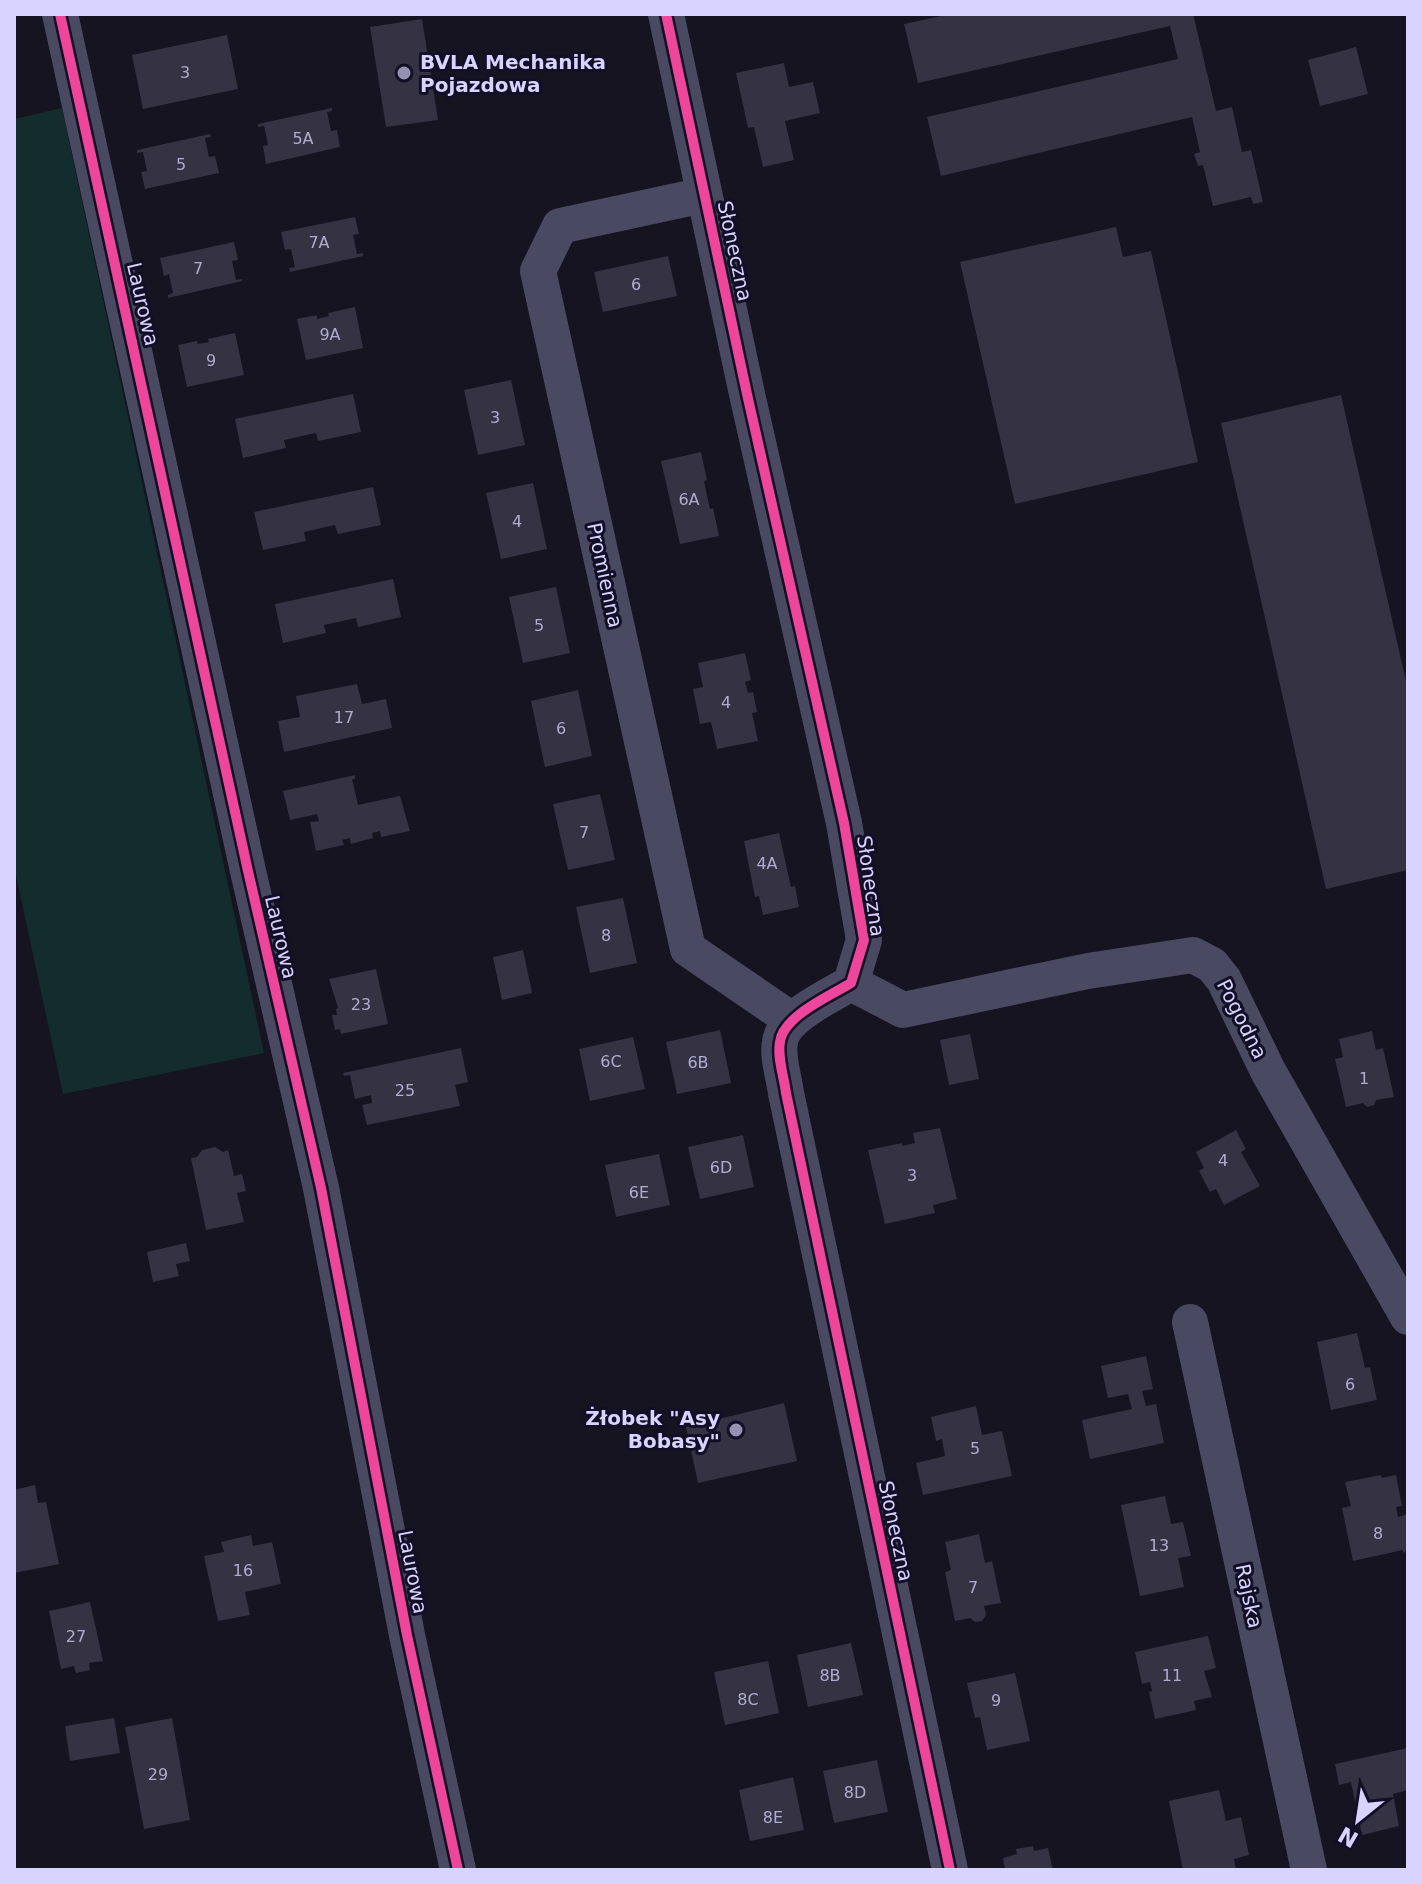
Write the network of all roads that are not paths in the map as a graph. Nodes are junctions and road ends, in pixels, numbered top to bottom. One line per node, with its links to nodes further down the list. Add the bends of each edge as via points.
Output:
1 (60, 14): 8 (street, Laurowa, via 321,1188)
2 (666, 14): 3 (street, Słoneczna)
3 (704, 195): 4 (street, Słoneczna, via 844,823 864,940); 5 (street, Promienna, via 560,226 538,271 688,949)
4 (851, 983): 5 (street); 6 (street, Pogodna, via 903,1010 1193,955 1212,965)
5 (792, 1020): 9 (street, Słoneczna, via 779,1044 786,1093)
6 (1408, 1317)
7 (1190, 1322): 10 (street, Rajska)
8 (458, 1870)
9 (950, 1870)
10 (1309, 1870)

